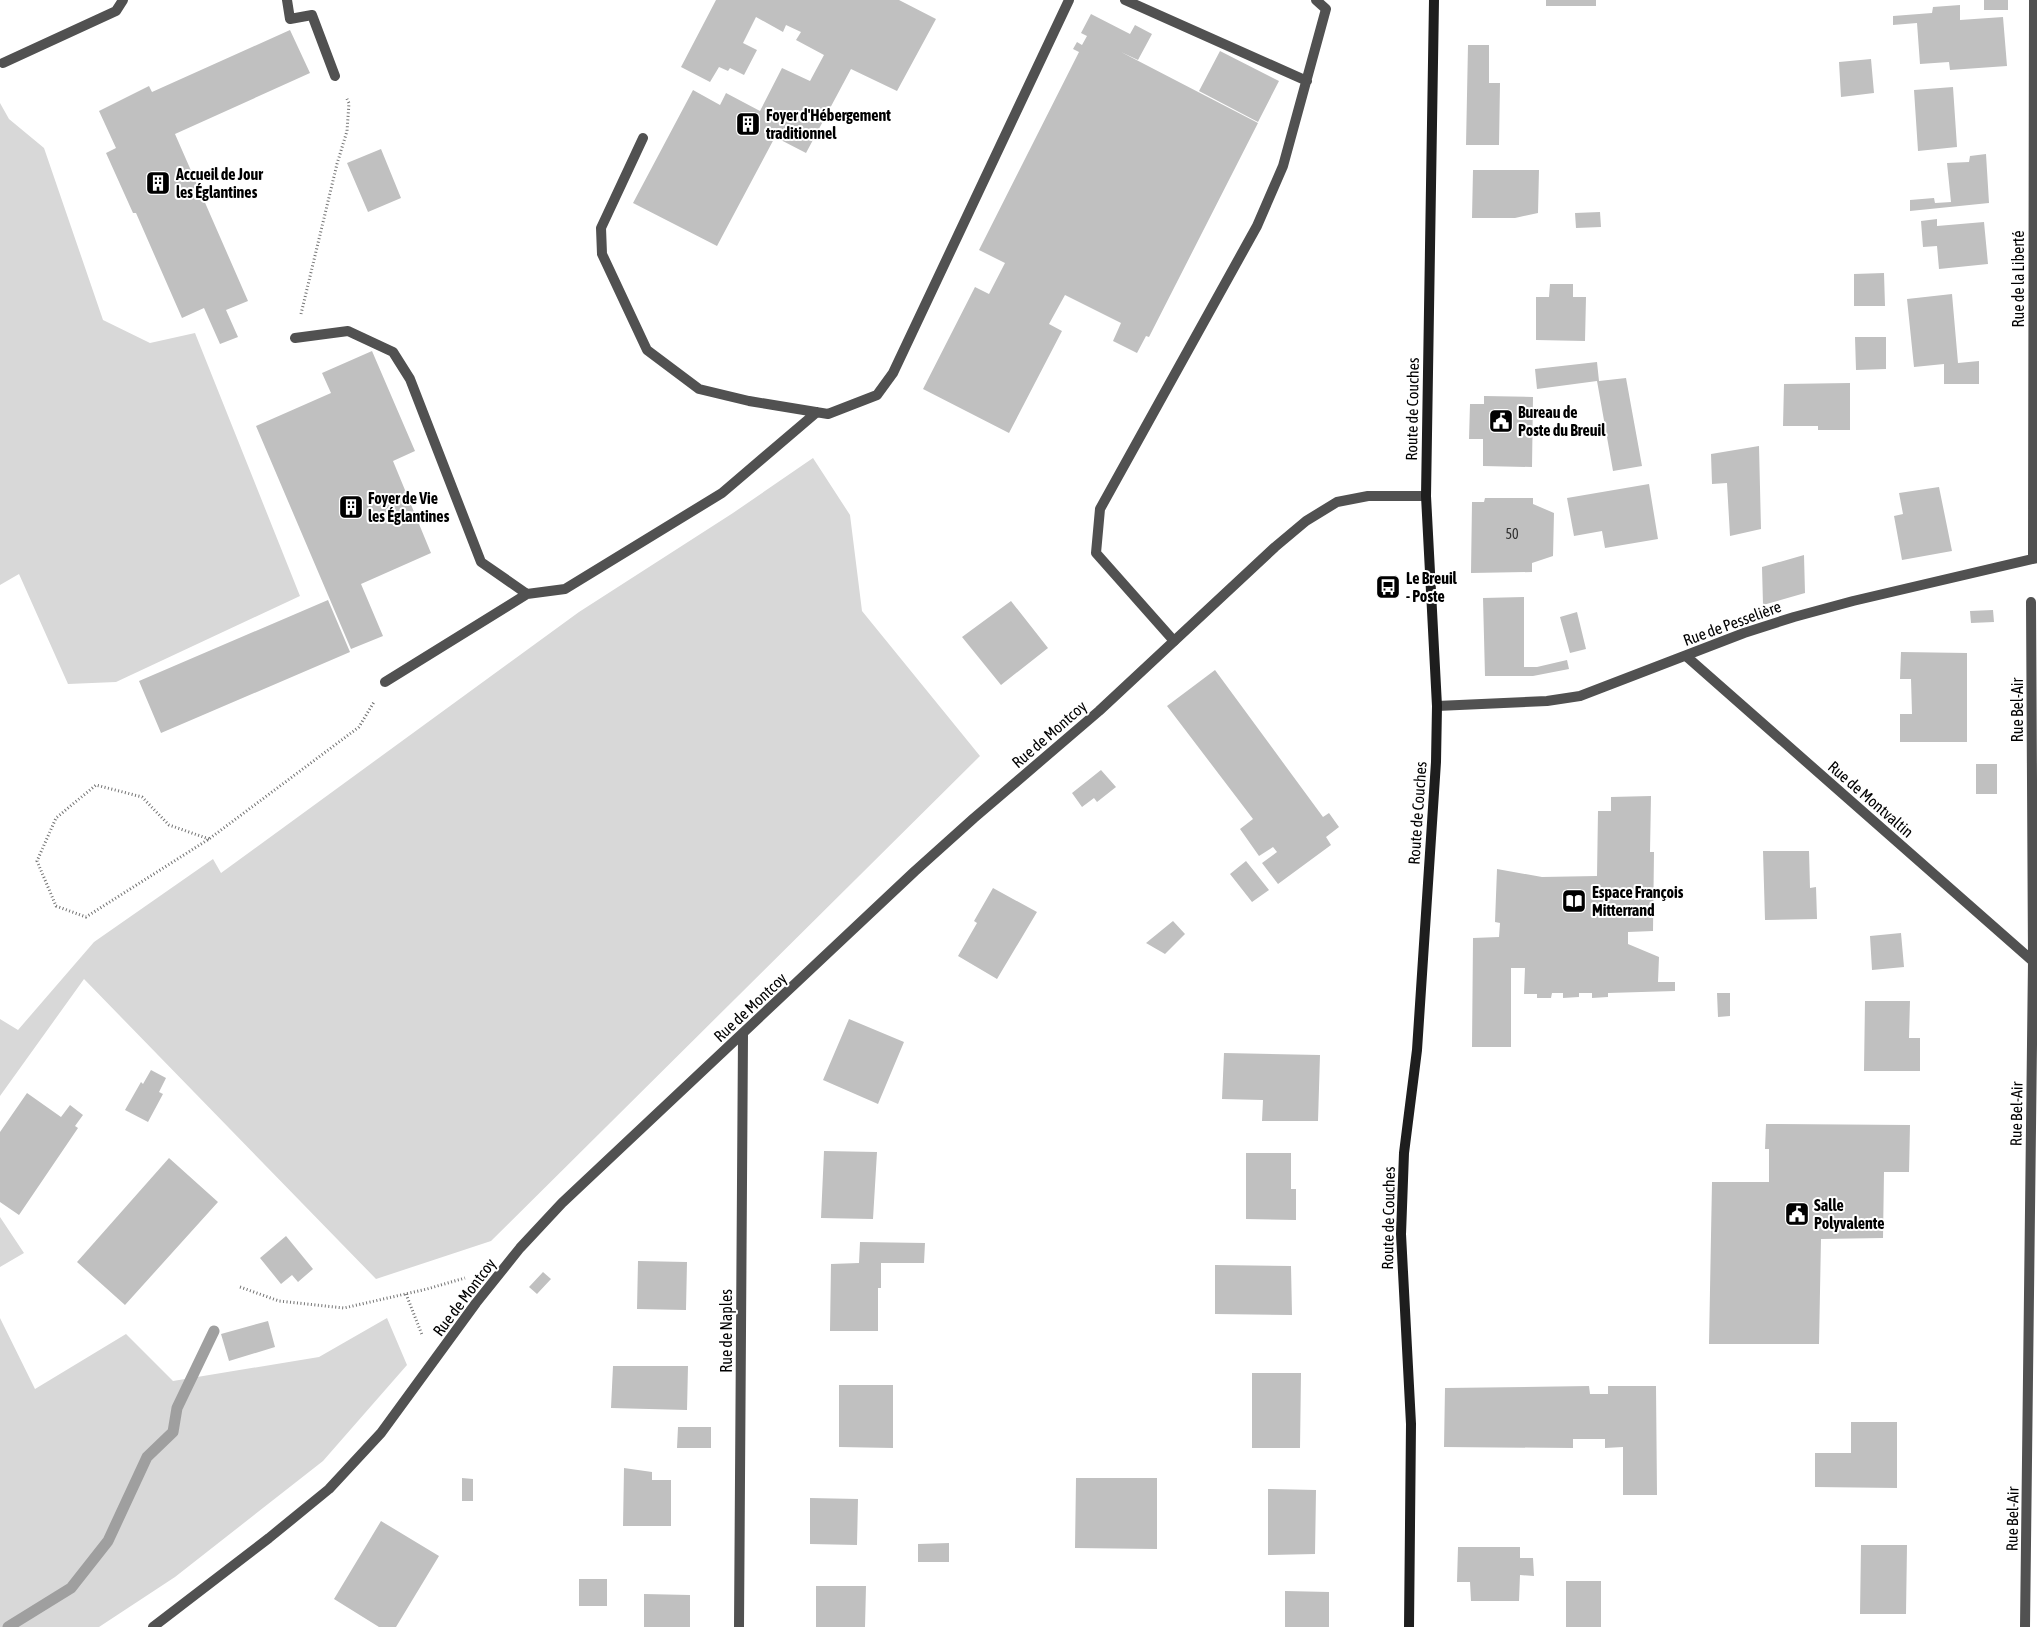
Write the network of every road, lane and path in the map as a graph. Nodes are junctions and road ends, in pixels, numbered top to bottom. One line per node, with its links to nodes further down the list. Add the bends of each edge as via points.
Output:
1 (123, 0): 8 (street, via 116,11)
2 (287, 0): 9 (street, via 290,19 312,15)
3 (1069, 0): 13 (street, via 893,373 878,395 828,414)
4 (1125, 0): 10 (street)
5 (1316, 0): 10 (street, via 1326,9)
6 (1434, 0): 14 (main road, Route de Couches)
7 (2034, 0): 15 (street, Rue de la Liberté)
8 (3, 64)
9 (335, 76): 12 (path, via 349,103 348,131)
10 (1306, 81): 18 (street, via 1283,166 1257,226 1100,509 1096,553)
11 (643, 138): 13 (street, via 601,228 602,254 647,350 699,389)
12 (295, 338): 16 (street, via 348,331 393,352 410,379 481,562)
13 (817, 412): 16 (street, via 722,493 565,589)
14 (1426, 496): 18 (street, Rue de Montcoy, via 1368,496 1337,502 1306,521 1275,547); 21 (main road, Route de Couches)
15 (2035, 558): 19 (street, Rue de Pesselière, via 1794,617)
16 (527, 594): 20 (street)
17 (2031, 602): 23 (street, Rue Bel-Air)
18 (1174, 641): 24 (street, Rue de Montcoy, via 1100,711 915,871)
19 (1686, 656): 21 (street, Rue de Pesselière, via 1580,696 1548,701); 23 (street, Rue de Montvaltin)
20 (386, 682): 22 (path, via 359,727)
21 (1437, 706): 31 (main road, Route de Couches, via 1418,1040 1404,1153 1401,1234 1411,1424)
22 (209, 839): 22 (path, via 86,917 56,906 37,861 56,818 96,785 142,797 169,825)
23 (2035, 963): 32 (street, Rue Bel-Air)
24 (743, 1035): 25 (street, Rue de Montcoy, via 562,1203); 30 (street, Rue de Naples)
25 (506, 1265): 27 (path); 28 (street, Rue de Montcoy)
26 (240, 1287): 27 (path, via 279,1302 344,1308)
27 (406, 1294): 28 (path)
28 (432, 1364): 29 (street, Rue de Montcoy, via 381,1433 329,1489)
29 (153, 1627)
30 (739, 1627)
31 (1410, 1627)
32 (2026, 1627)

